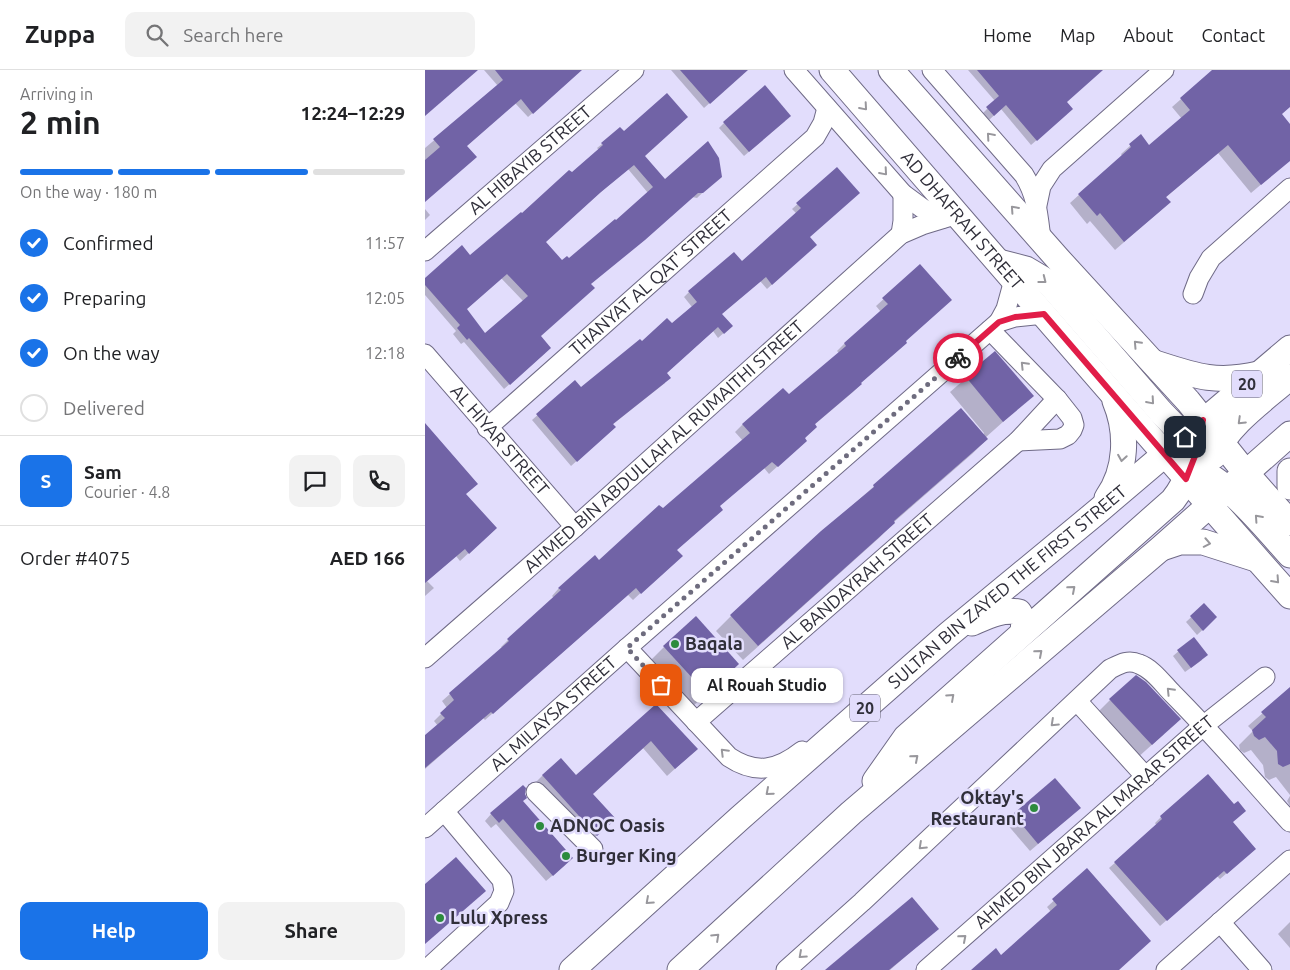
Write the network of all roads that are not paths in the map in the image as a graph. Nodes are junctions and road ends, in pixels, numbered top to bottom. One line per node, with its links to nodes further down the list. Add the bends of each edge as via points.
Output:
1 (634, 70): 18 (street, AL HIBAYIB STREET)
2 (794, 70): 7 (street)
3 (832, 70): 15 (main road, AD DHAFRAH STREET, one-way to 15)
4 (891, 70): 17 (main road, AD DHAFRAH STREET, one-way to 4)
5 (932, 70): 10 (street, one-way to 5)
6 (1164, 70): 11 (street)
7 (827, 108): 8 (street, THANYAT AL QAT' STREET); 9 (street)
8 (815, 137): 9 (street, via 838,134); 31 (street, THANYAT AL QAT' STREET)
9 (854, 138): 13 (street, one-way to 13)
10 (1010, 159): 11 (street, via 1030,168); 14 (street, via 1029,184)
11 (1052, 169): 14 (street, via 1041,186)
12 (1290, 188): 20 (street, via 1211,258)
13 (903, 194): 15 (street, via 922,208); 16 (street)
14 (1037, 206): 17 (street)
15 (950, 216): 16 (street, AHMED BIN ABDULLAH AL RUMAITHI STREET); 19 (main road, AD DHAFRAH STREET)
16 (901, 234): 41 (street, AHMED BIN ABDULLAH AL RUMAITHI STREET)
17 (1041, 239): 25 (main road, AD DHAFRAH STREET, one-way to 17)
18 (425, 251)
19 (1006, 271): 21 (main road, AD DHAFRAH STREET); 22 (street, AL MILAYSA STREET, via 1006,309); 35 (main road, one-way to 35, via 1026,269 1048,282 1160,411)
20 (1193, 294)
21 (1044, 314): 22 (street, AL MILAYSA STREET, via 1015,317); 28 (main road, AD DHAFRAH STREET)
22 (995, 326): 29 (street, one-way to 22); 48 (street, AL MILAYSA STREET)
23 (1290, 348): 26 (main road, 20)
24 (425, 354): 31 (street, AL HIYAR STREET)
25 (1155, 364): 26 (main road, via 1205,378 1240,378); 30 (main road, AD DHAFRAH STREET)
26 (1259, 374): 30 (main road, 20)
27 (1290, 377): 35 (main road, one-way to 35, via 1237,423)
28 (1112, 394): 34 (main road, AD DHAFRAH STREET); 39 (main road, one-way to 39, via 1119,411 1124,448 1111,492)
29 (1057, 399): 33 (street, AL BANDAYRAH STREET); 33 (street, via 1072,418 1074,425 1068,436)
30 (1203, 420): 35 (main road, AD DHAFRAH STREET)
31 (487, 428): 41 (street, AL HIYAR STREET)
32 (1290, 434): 35 (main road, SULTAN BIN ZAYED THE FIRST STREET / 20)
33 (1018, 441): 53 (street, AL BANDAYRAH STREET)
34 (1165, 454): 35 (main road, AD DHAFRAH STREET); 35 (main road, SULTAN BIN ZAYED THE FIRST STREET / 20); 39 (main road, SULTAN BIN ZAYED THE FIRST STREET / 20)
35 (1209, 462): 38 (main road, AD DHAFRAH STREET); 38 (main road, SULTAN BIN ZAYED THE FIRST STREET / 20); 40 (main road, AD DHAFRAH STREET); 43 (main road, one-way to 35); 46 (main road, one-way to 35, via 1173,500)
36 (1290, 471): 37 (main road)
37 (1290, 487)
38 (1209, 505): 42 (main road, SULTAN BIN ZAYED THE FIRST STREET / 20); 44 (main road, AD DHAFRAH STREET)
39 (1098, 510): 47 (main road, SULTAN BIN ZAYED THE FIRST STREET / 20)
40 (1290, 522)
41 (575, 527): 49 (street, AHMED BIN ABDULLAH AL RUMAITHI STREET)
42 (1160, 549): 44 (main road, one-way to 44, via 1180,542 1203,542); 58 (main road, SULTAN BIN ZAYED THE FIRST STREET / 20, one-way to 42)
43 (1290, 555)
44 (1258, 560): 45 (main road, AD DHAFRAH STREET, one-way to 45)
45 (1290, 596)
46 (1023, 632): 47 (main road, via 1024,621 1019,612 1009,611 995,613); 58 (main road, one-way to 46, via 906,737)
47 (949, 634): 51 (main road, SULTAN BIN ZAYED THE FIRST STREET / 20)
48 (627, 648): 53 (street); 57 (street, AL MILAYSA STREET)
49 (425, 658)
50 (1265, 677): 54 (street, AHMED BIN JBARA AL MARAR STREET)
51 (884, 692): 53 (street, one-way to 53, via 854,709 788,762 774,768 735,762); 65 (main road, SULTAN BIN ZAYED THE FIRST STREET / 20, one-way to 65)
52 (1077, 701): 54 (street, one-way to 52, via 1150,670 1132,661 1110,669); 55 (street); 67 (street, one-way to 67)
53 (696, 722)
54 (1203, 726): 55 (street, AHMED BIN JBARA AL MARAR STREET); 59 (street)
55 (1145, 777): 68 (street, AHMED BIN JBARA AL MARAR STREET, one-way to 55)
56 (537, 792): 61 (street)
57 (444, 811): 60 (street, AL MILAYSA STREET); 64 (street, via 502,880 504,891 499,903)
58 (851, 813): 66 (main road, SULTAN BIN ZAYED THE FIRST STREET / 20, one-way to 58)
59 (1290, 822)
60 (425, 828)
61 (593, 849)
62 (1290, 860): 63 (street)
63 (1220, 922): 69 (street); 70 (street)
64 (426, 970)
65 (572, 970)
66 (680, 970)
67 (785, 970)
68 (926, 970)
69 (1166, 970)
70 (1262, 970)

